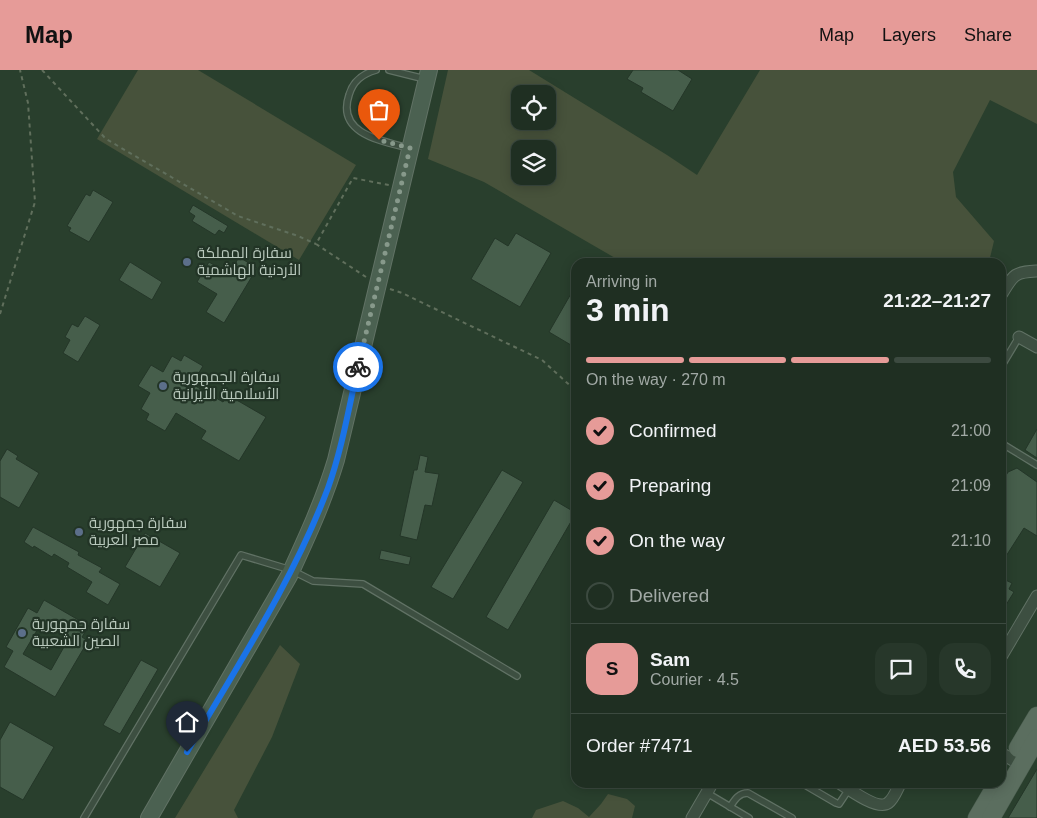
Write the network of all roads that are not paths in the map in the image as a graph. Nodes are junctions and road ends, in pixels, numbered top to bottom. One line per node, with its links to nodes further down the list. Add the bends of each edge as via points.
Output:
1 (376, 70): 4 (lane, via 354,83 347,113 353,125 363,133)
2 (389, 70): 3 (lane)
3 (428, 75): 4 (street)
4 (410, 148): 12 (street, via 336,460 315,519)
5 (1037, 271): 6 (street, via 1020,272)
6 (1006, 286)
7 (1019, 336): 8 (street); 9 (lane)
8 (1037, 347)
9 (1006, 358)
10 (1006, 446): 11 (lane)
11 (1037, 465)
12 (291, 570): 15 (lane, via 313,581 363,584); 31 (lane, via 241,555); 32 (street)
13 (1037, 596): 14 (street)
14 (1006, 649)
15 (517, 676)
16 (1037, 716): 19 (main road)
17 (1037, 727): 19 (main road)
18 (1037, 738): 19 (main road)
19 (1013, 756): 20 (main road); 21 (main road)
20 (1006, 768)
21 (1006, 771)
22 (710, 788): 28 (street)
23 (810, 788): 27 (lane, via 839,804)
24 (898, 788): 27 (street, via 889,803 884,805)
25 (996, 788): 30 (main road)
26 (998, 788): 30 (main road)
27 (849, 789)
28 (707, 794): 29 (lane); 33 (street)
29 (730, 807): 34 (lane); 35 (lane, via 736,797 748,793)
30 (987, 813): 36 (main road)
31 (84, 818)
32 (149, 818)
33 (692, 818)
34 (749, 818)
35 (792, 818)
36 (977, 818)

